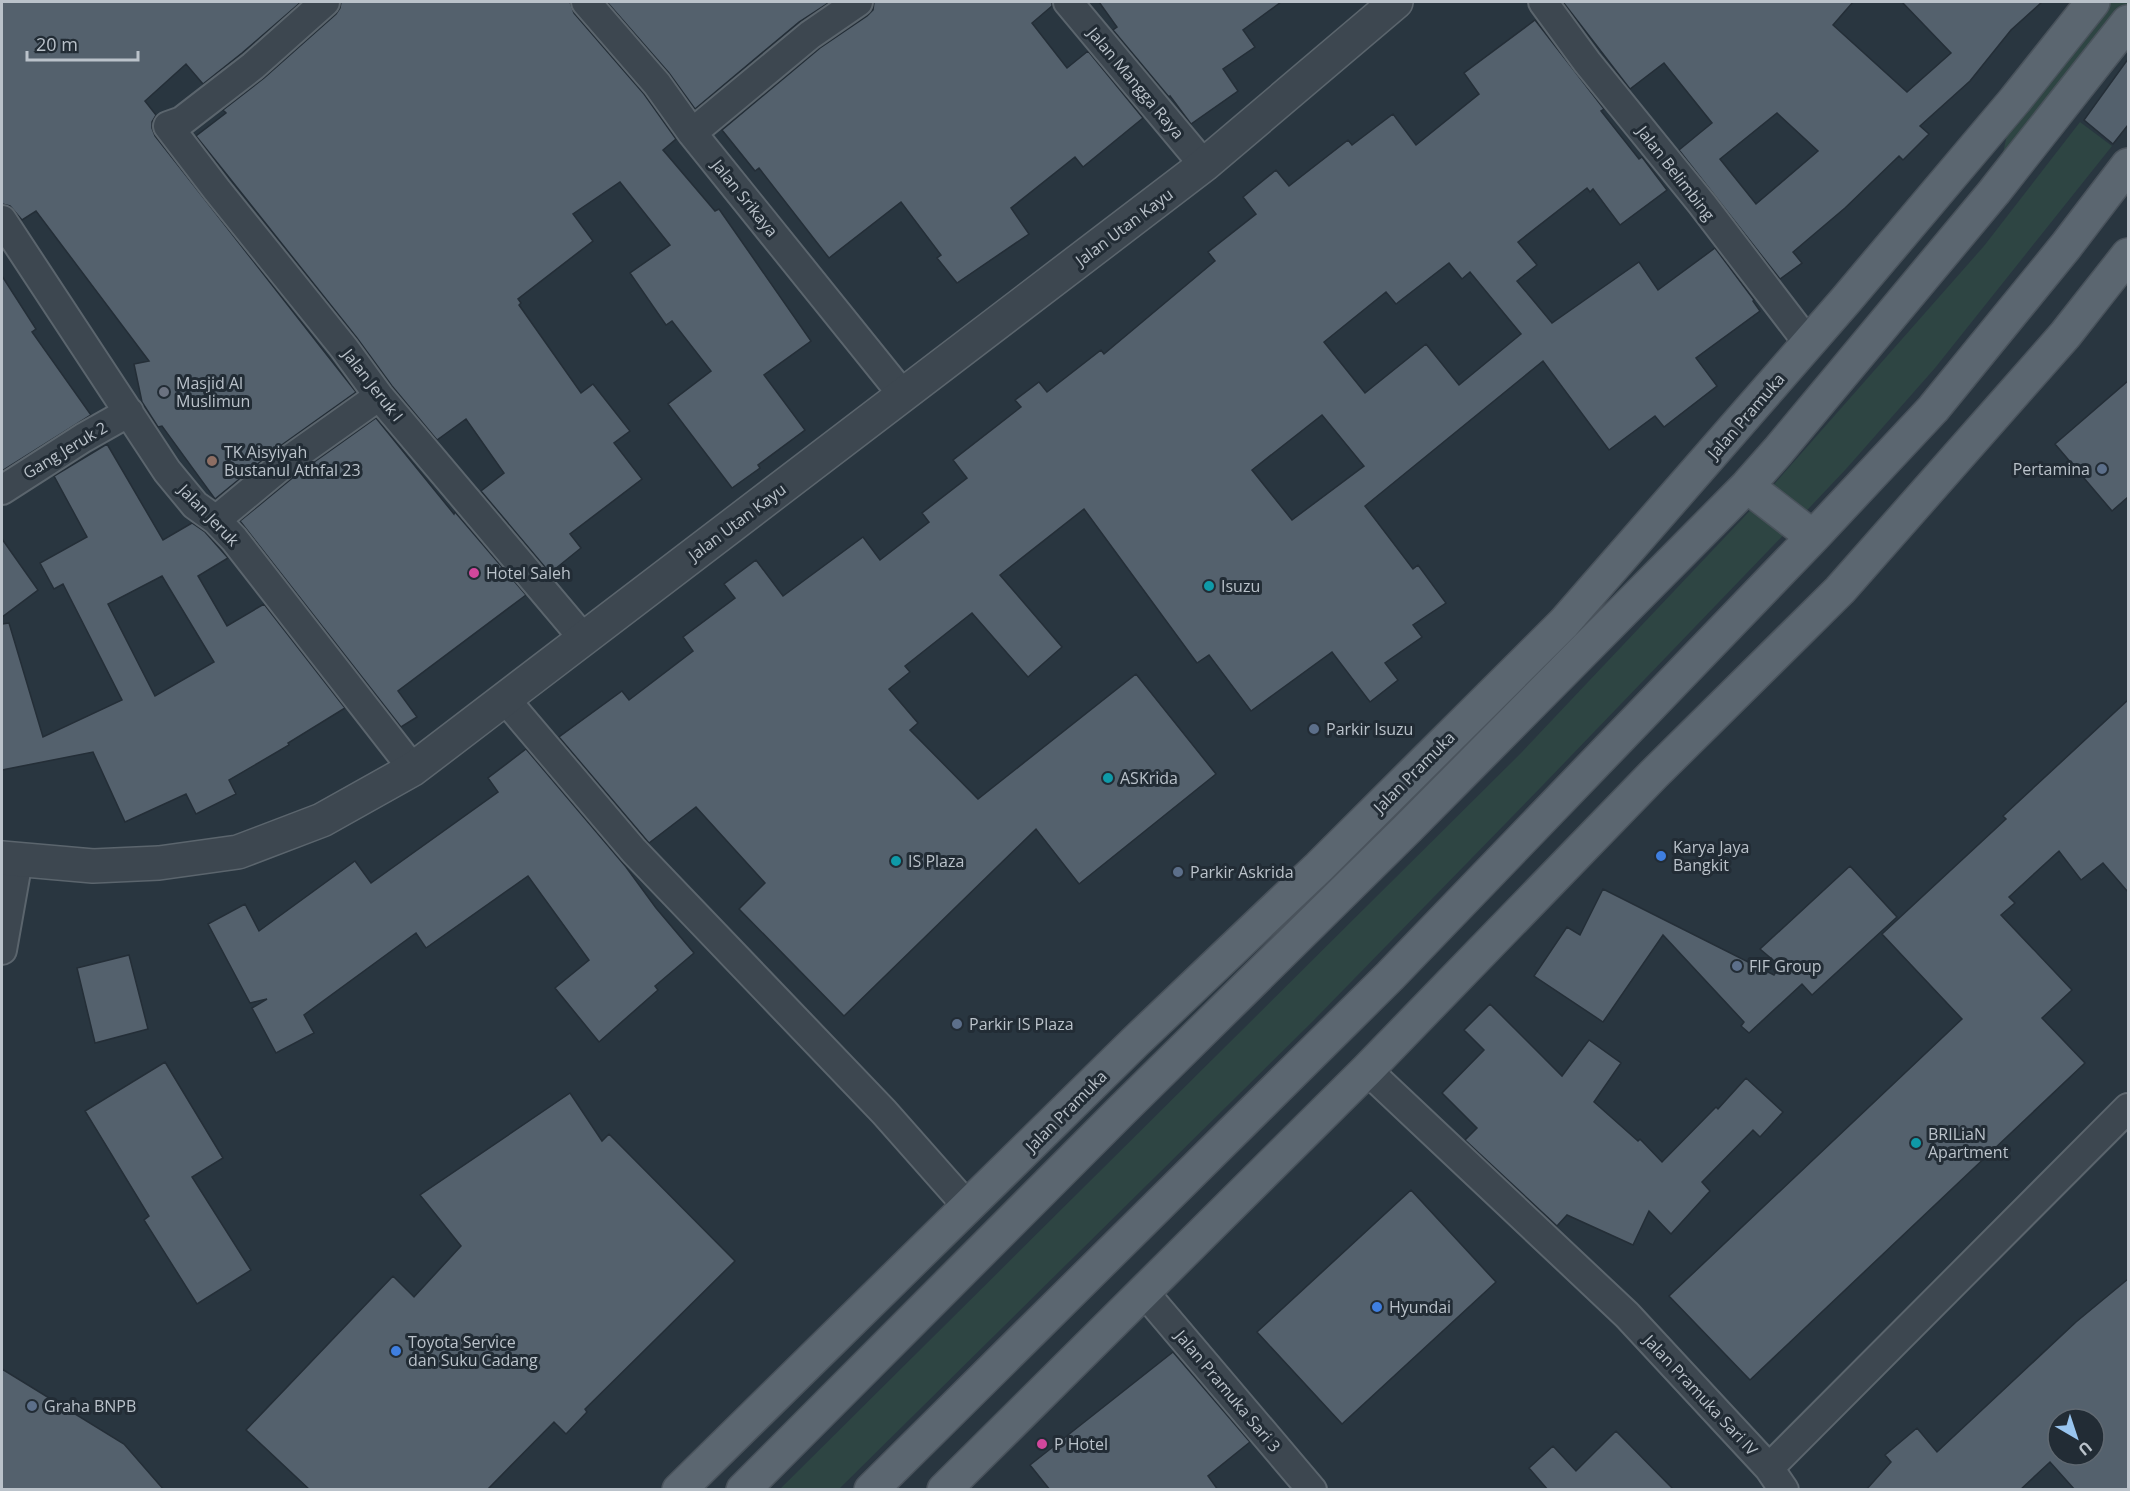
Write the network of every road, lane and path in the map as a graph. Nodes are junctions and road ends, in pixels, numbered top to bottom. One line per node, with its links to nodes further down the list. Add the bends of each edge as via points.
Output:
1 (325, 2): 18 (street, Jalan Jeruk I, via 254,66 182,121 168,126)
2 (858, 2): 10 (street, via 810,35)
3 (1068, 2): 11 (street, Jalan Mangga Raya)
4 (1396, 2): 11 (street, Jalan Utan Kayu)
5 (1543, 2): 16 (street, Jalan Belimbing)
6 (2093, 2): 9 (main road, Jalan Pramuka)
7 (600, 6): 10 (street, Jalan Srikaya)
8 (2128, 22): 13 (main road)
9 (2015, 99): 13 (main road); 16 (main road, Jalan Pramuka)
10 (692, 133): 17 (street, Jalan Srikaya)
11 (1204, 165): 17 (street, Jalan Utan Kayu)
12 (2128, 165): 23 (main road, via 1934,409)
13 (1994, 192): 20 (main road)
14 (2, 220): 19 (street, Jalan Jeruk)
15 (2128, 255): 29 (main road, via 2065,335 1839,590)
16 (1809, 344): 31 (main road, Jalan Pramuka, via 1564,623)
17 (903, 395): 24 (street, Jalan Utan Kayu)
18 (380, 396): 22 (street, via 286,462); 24 (street, Jalan Jeruk I)
19 (129, 412): 21 (street, Gang Jeruk 2); 22 (street, Jalan Jeruk, via 167,471 195,505)
20 (1747, 486): 23 (main road); 35 (main road)
21 (2, 489)
22 (216, 520): 26 (street, Jalan Jeruk)
23 (1813, 537): 36 (main road, via 1390,976)
24 (584, 639): 25 (street, Jalan Utan Kayu)
25 (505, 699): 26 (street, Jalan Utan Kayu); 31 (street, via 634,851 884,1112)
26 (413, 769): 27 (street, Jalan Utan Kayu, via 322,820 238,852 159,863 93,866)
27 (10, 859): 28 (street)
28 (2, 950)
29 (1367, 1070): 32 (main road); 33 (street, Jalan Pramuka Sari IV, via 1627,1315)
30 (2128, 1108): 33 (street, Jalan Pramuka Sari IV)
31 (968, 1207): 34 (main road, Jalan Pramuka)
32 (1144, 1292): 37 (main road); 38 (street, Jalan Pramuka Sari 3)
33 (1776, 1479)
34 (680, 1490)
35 (743, 1490)
36 (871, 1490)
37 (944, 1490)
38 (1312, 1490)

